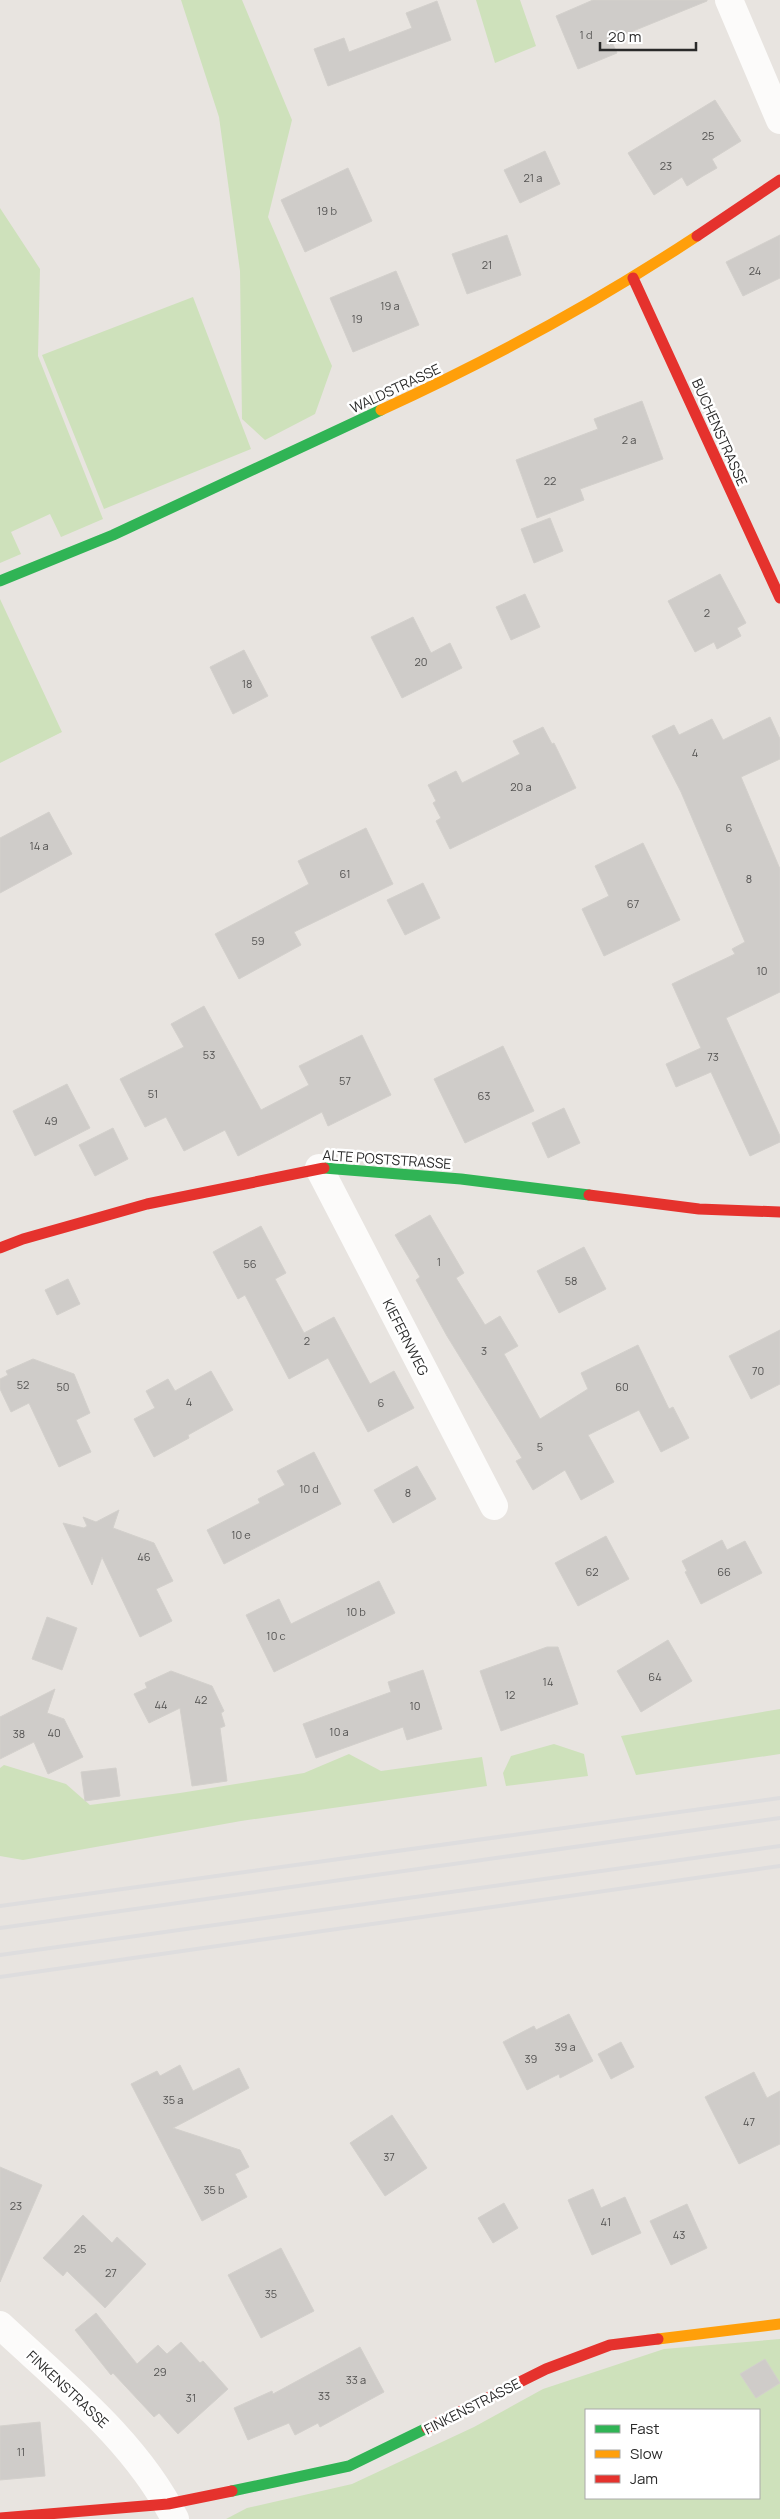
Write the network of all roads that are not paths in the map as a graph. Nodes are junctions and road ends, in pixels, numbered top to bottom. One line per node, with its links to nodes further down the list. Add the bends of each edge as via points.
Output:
1 (729, 0): 2 (street)
2 (780, 120)
3 (780, 180): 4 (street, WALDSTRASSE)
4 (634, 278): 5 (street, WALDSTRASSE, via 444,382 113,535); 6 (street, BUCHENSTRASSE)
5 (0, 581)
6 (780, 598)
7 (319, 1168): 8 (street, ALTE POSTSTRASSE, via 461,1180 699,1209); 9 (street, ALTE POSTSTRASSE, via 147,1204); 10 (street, KIEFERNWEG)
8 (780, 1212)
9 (0, 1248)
10 (494, 1506)
11 (780, 2324): 13 (street, FINKENSTRASSE, via 610,2345 546,2369 349,2466)
12 (0, 2325): 13 (street, FINKENSTRASSE, via 124,2442)
13 (171, 2512): 14 (street, FINKENSTRASSE)
14 (0, 2518)

